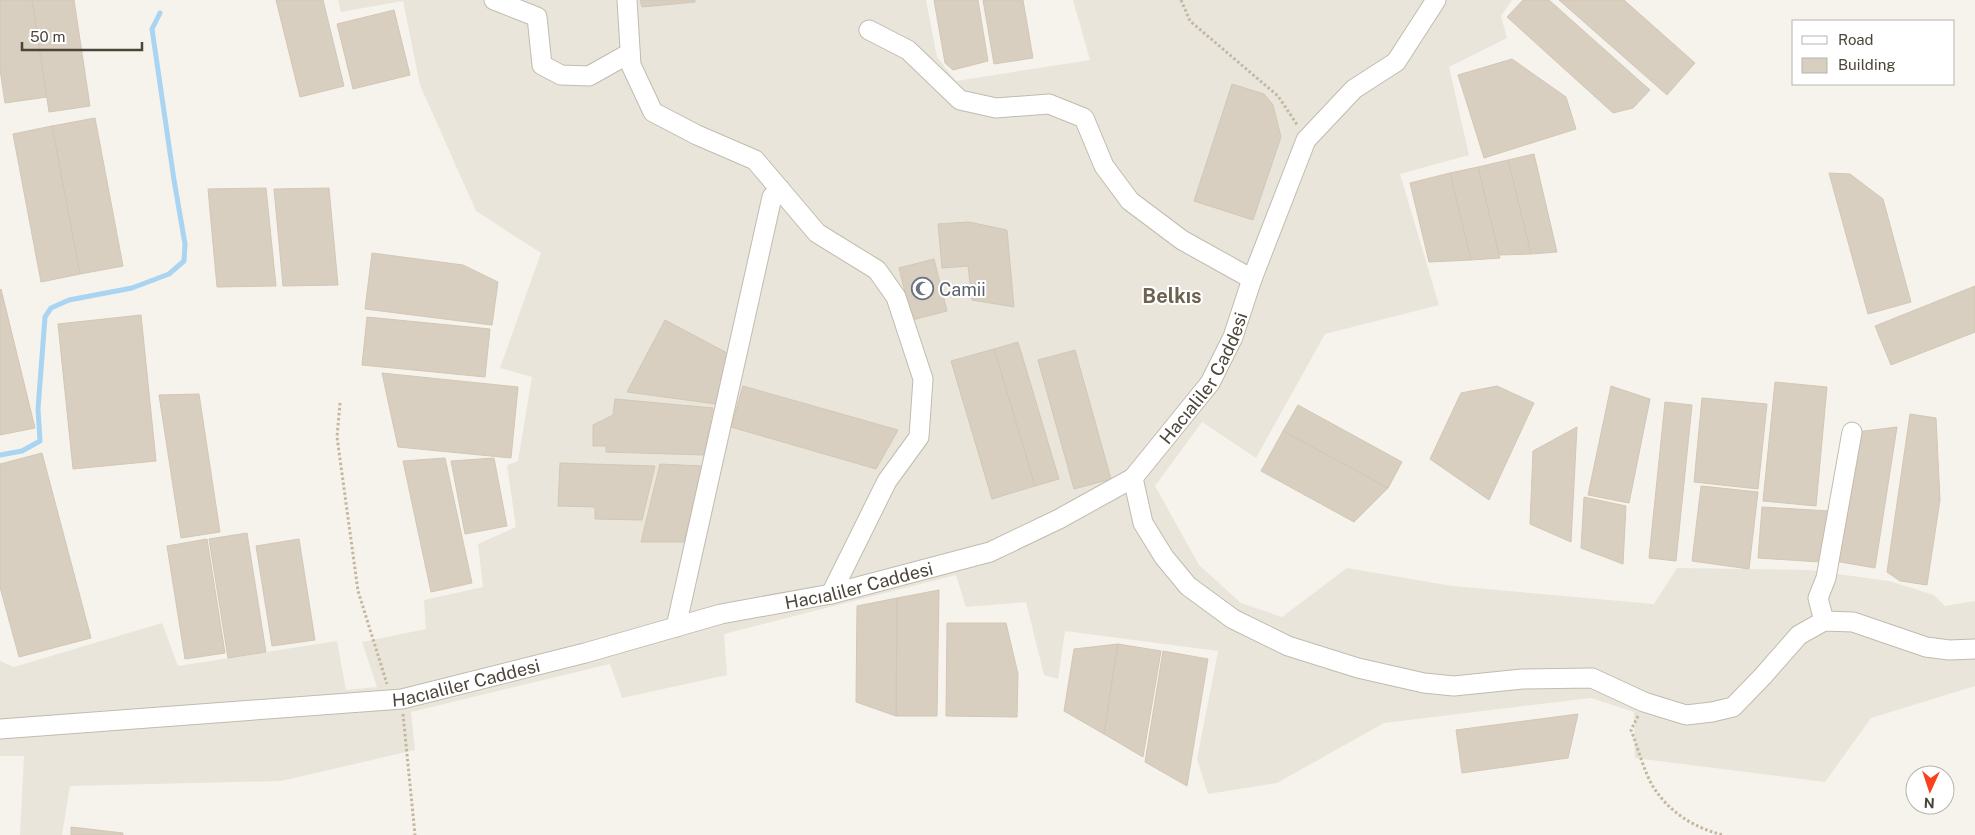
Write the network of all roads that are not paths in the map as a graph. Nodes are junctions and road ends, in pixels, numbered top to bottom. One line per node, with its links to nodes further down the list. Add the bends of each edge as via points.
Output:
1 (494, 0): 5 (street, via 537,16 542,65 561,76 589,76)
2 (627, 0): 5 (street)
3 (1436, 0): 7 (street, Hacıaliler Caddesi, via 1396,62 1354,89 1306,140)
4 (869, 30): 7 (street, via 908,50 960,100 996,108 1049,104 1084,118 1104,166 1130,202 1182,240)
5 (630, 53): 6 (street, via 631,64 653,112 755,160)
6 (780, 189): 10 (street, via 817,234 877,270 896,297 924,379 919,437 886,481); 12 (street, via 772,197)
7 (1252, 279): 9 (street, Hacıaliler Caddesi, via 1233,337 1210,383)
8 (1852, 432): 11 (street, via 1826,578 1818,598)
9 (1132, 478): 10 (street, Hacıaliler Caddesi, via 1059,519 990,552); 11 (street, via 1143,523 1164,557 1188,586 1233,619 1288,646 1358,668 1424,682 1454,686 1522,679 1592,678 1644,702 1686,715 1712,712 1733,707 1798,635)
10 (831, 594): 12 (street, Hacıaliler Caddesi, via 721,614)
11 (1824, 621): 13 (street, via 1853,622 1926,648)
12 (676, 627): 14 (street, Hacıaliler Caddesi, via 397,699)
13 (1975, 649)
14 (0, 729)

